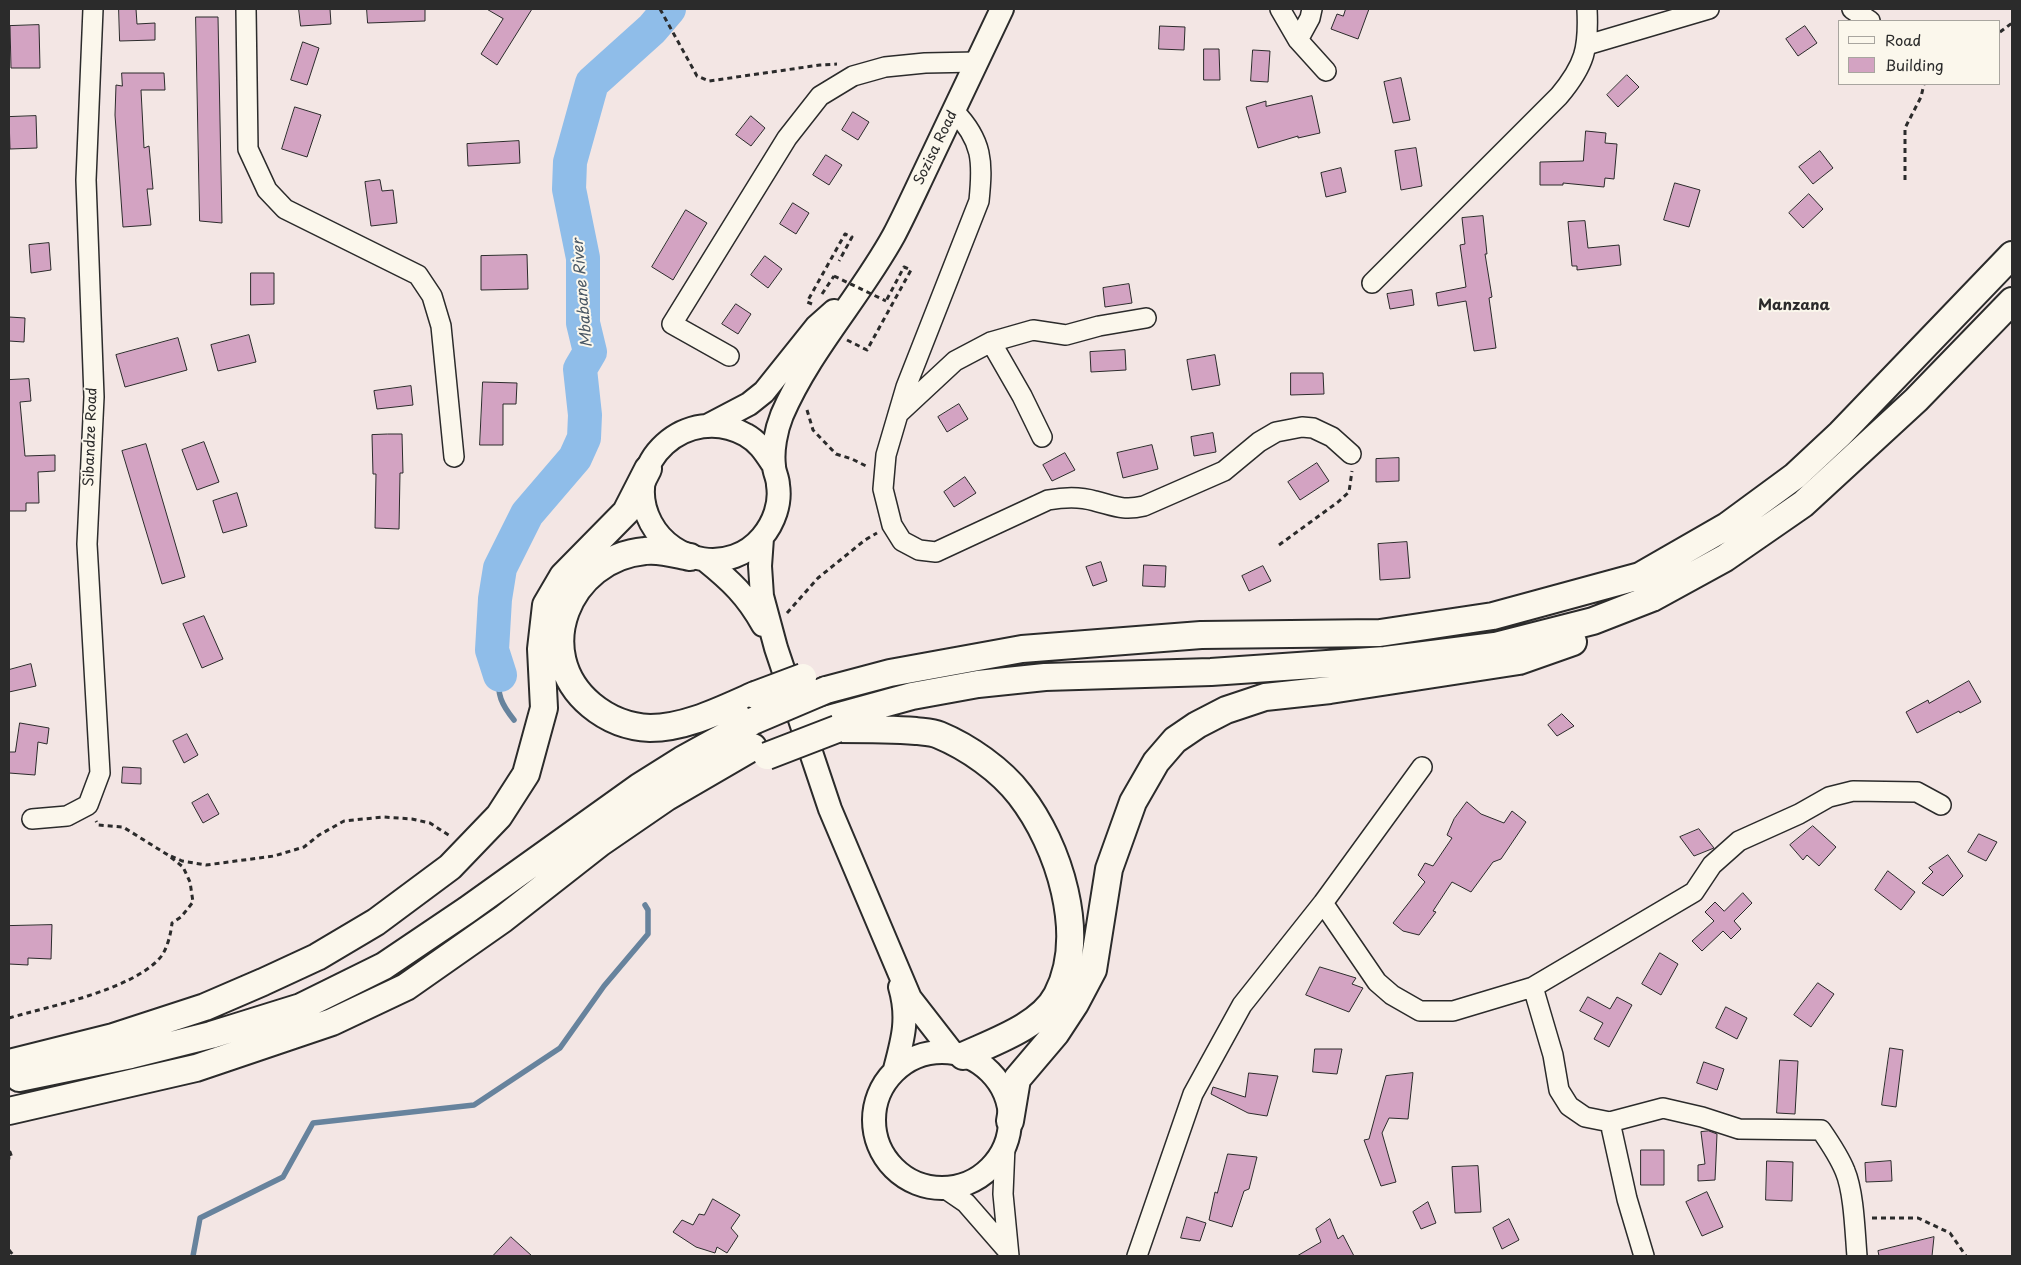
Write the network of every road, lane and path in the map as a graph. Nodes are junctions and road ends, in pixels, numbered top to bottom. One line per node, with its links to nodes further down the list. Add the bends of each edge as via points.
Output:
1 (93, 9): 51 (street, Sibandze Road, via 86,180 94,397 87,544 100,773)
2 (246, 9): 37 (street, via 248,149 268,190 285,209 418,275 432,296 441,326)
3 (660, 9): 16 (path, via 697,76 709,81)
4 (1002, 9): 15 (main road, Sozisa Road)
5 (1280, 9): 13 (street)
6 (1312, 9): 13 (street)
7 (1587, 9): 14 (street)
8 (1709, 9): 14 (street)
9 (1852, 9): 10 (street)
10 (1868, 20)
11 (2012, 24): 12 (path)
12 (2001, 31)
13 (1298, 40): 17 (street)
14 (1587, 46): 23 (street, via 1571,82 1559,96)
15 (977, 62): 19 (main road, Sozisa Road); 31 (street, via 885,67 853,76 820,96 787,138 672,324)
16 (839, 64)
17 (1326, 71)
18 (1924, 85): 20 (path, via 1905,128)
19 (954, 111): 24 (main road, Sozisa Road, via 895,234); 33 (street, via 968,125 979,148 979,201)
20 (1905, 180)
21 (2012, 256): 47 (highway, via 1840,434 1795,476 1727,526 1640,576 1493,616 1380,633)
22 (839, 261): 27 (path, via 852,238 845,234 807,302)
23 (1372, 283)
24 (864, 284): 34 (main road, via 816,327 764,392 749,404); 38 (main road, via 798,383 781,417 775,441)
25 (819, 298): 29 (path, bridge, via 834,276 886,301 904,267 911,270 867,350)
26 (2012, 301): 44 (highway, via 1916,400 1803,504)
27 (814, 305)
28 (1146, 318): 30 (street, via 1066,335 1032,330)
29 (844, 339)
30 (991, 342): 33 (street, via 955,361); 35 (street)
31 (729, 356)
32 (807, 408): 40 (path, via 813,430 836,454 869,467)
33 (898, 414): 40 (street, via 886,455)
34 (709, 424): 38 (main road, via 729,427 748,435); 39 (main road, via 678,433 665,442)
35 (1042, 437)
36 (1350, 454): 41 (street, via 1332,437 1314,428 1302,427 1276,432 1224,471 1138,508 1119,509 1079,498 1061,497 936,552 919,550 902,542); 43 (path, via 1353,474 1349,492)
37 (454, 457)
38 (774, 466): 42 (main road, via 778,504 773,522)
39 (648, 469): 45 (main road, via 644,504 650,522 673,549); 54 (highway, via 626,512 563,576 546,605 541,649 544,708 526,774 500,816)
40 (884, 480): 41 (street, via 883,489)
41 (892, 525): 46 (path, via 865,540 824,573 788,610)
42 (762, 538): 45 (main road, via 736,556 721,560); 48 (main road, via 762,596)
43 (1279, 544)
44 (1726, 558): 49 (highway, via 1652,598 1593,621 1495,646 1385,660 1212,672 1045,677 978,684 912,696); 66 (highway, via 1671,601 1626,622 1518,661 1340,689 1265,697 1226,710 1176,740 1156,762 1130,811 1109,869 1093,970 1056,1033 1017,1079)
45 (697, 559): 47 (highway, bridge, via 663,551 616,557 592,572 576,590 561,631 561,652 568,678 602,715 626,726 652,728 680,723 803,677 894,654 1030,635); 48 (main road, via 731,580 752,606)
46 (786, 618)
47 (1201, 635): 63 (highway, bridge, via 1022,649 890,672 826,690 753,721 682,760 384,966 301,1007 211,1035)
48 (776, 648): 57 (main road, via 830,809)
49 (825, 726): 60 (highway, via 937,734 966,748 1020,795 1056,860 1064,886 1070,931 1067,968 1057,996 1042,1013 1017,1032); 64 (highway, bridge, via 760,751 667,796 600,843 504,919 414,981 340,1018 196,1068)
50 (1422, 767): 56 (street)
51 (88, 805): 53 (street, via 67,816); 55 (path, via 98,825 123,827)
52 (1941, 806): 58 (street, via 1917,792 1853,791 1829,797 1739,841 1712,865 1694,892)
53 (32, 819)
54 (469, 848): 55 (path, via 430,823 382,817 344,821 304,847 274,856 206,865); 61 (highway, via 450,867 376,922 317,957 205,1007 113,1037)
55 (168, 855): 59 (path, via 183,867 190,882 192,902 182,917 172,922 161,958 140,975 82,998)
56 (1323, 904): 58 (street, via 1377,982 1420,1011 1453,1011); 74 (street, via 1242,1005 1193,1094)
57 (893, 960): 60 (main road, via 910,998); 62 (main road, via 904,1000 905,1030)
58 (1533, 987): 65 (street, via 1553,1055 1559,1090 1569,1106 1584,1117)
59 (9, 1018)
60 (957, 1054): 62 (main road, via 921,1054); 66 (main road, via 971,1058 996,1078 1006,1098)
61 (9, 1063)
62 (895, 1070): 69 (main road, via 884,1083 873,1116 880,1150 902,1176 918,1184)
63 (9, 1080)
64 (9, 1111)
65 (1610, 1122): 70 (street, via 1663,1108 1739,1129 1821,1130 1846,1172); 75 (street)
66 (1008, 1134): 69 (main road, via 997,1162 985,1174 969,1184); 72 (street, via 1003,1194)
67 (9, 1152): 68 (path, via 12,1158)
68 (9, 1158)
69 (944, 1188): 72 (street, via 966,1203)
70 (1854, 1218): 76 (street); 77 (path, via 1918,1218 1950,1233)
71 (9, 1250): 73 (path)
72 (1008, 1253)
73 (14, 1256)
74 (1137, 1256)
75 (1644, 1256)
76 (1857, 1256)
77 (1966, 1256)

